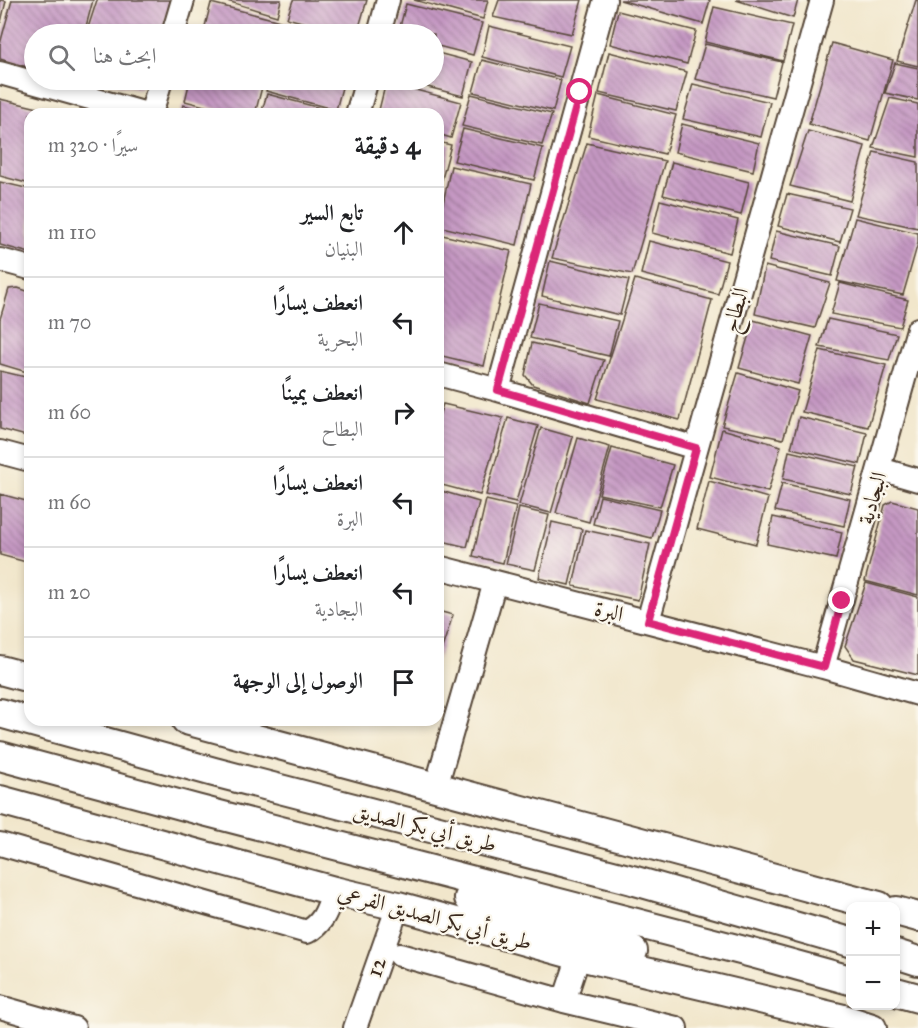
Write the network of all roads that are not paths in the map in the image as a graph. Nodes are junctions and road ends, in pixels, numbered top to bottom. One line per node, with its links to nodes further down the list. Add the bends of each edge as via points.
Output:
1 (183, 0): 5 (street)
2 (388, 0): 6 (street)
3 (605, 0): 19 (street)
4 (822, 0): 20 (street, البطاح)
5 (176, 24)
6 (382, 24)
7 (0, 73): 8 (street)
8 (24, 80)
9 (62, 90): 12 (street)
10 (157, 90): 13 (street)
11 (364, 90): 14 (street)
12 (127, 108)
13 (151, 108)
14 (359, 108)
15 (0, 260): 16 (street)
16 (24, 266)
17 (918, 329): 23 (street, البجادية)
18 (444, 376): 19 (street)
19 (498, 390): 20 (street)
20 (696, 448): 27 (street, البطاح)
21 (0, 452): 22 (street)
22 (24, 458)
23 (880, 470): 24 (street); 28 (street, البجادية)
24 (918, 480)
25 (444, 569): 26 (street, البرة)
26 (495, 582): 27 (street, البرة); 37 (street)
27 (648, 621): 28 (street, البرة)
28 (824, 667): 31 (street, البرة)
29 (0, 670): 30 (main road)
30 (24, 676)
31 (918, 694)
32 (0, 713): 33 (main road, طريق أبي بكر الصديق)
33 (24, 720)
34 (47, 726): 40 (main road, طريق أبي بكر الصديق)
35 (208, 726): 37 (main road)
36 (0, 756): 39 (main road, طريق أبي بكر الصديق)
37 (436, 787): 43 (main road)
38 (0, 800): 42 (main road, طريق أبي بكر الصديق الفرعي)
39 (196, 809): 55 (main road, طريق أبي بكر الصديق); 60 (main road)
40 (392, 818): 47 (main road); 49 (main road, طريق أبي بكر الصديق)
41 (0, 844): 42 (street, via 307,932 323,918)
42 (334, 891): 44 (main road, طريق أبي بكر الصديق الفرعي)
43 (864, 902)
44 (398, 906): 53 (main road, طريق أبي بكر الصديق الفرعي); 62 (street, 12)
45 (900, 912): 46 (main road)
46 (918, 917)
47 (846, 926)
48 (900, 939): 50 (main road)
49 (846, 941)
50 (918, 943)
51 (400, 955): 58 (street)
52 (900, 955): 54 (main road)
53 (579, 956): 58 (street); 60 (main road, طريق أبي بكر الصديق الفرعي)
54 (918, 961)
55 (846, 979)
56 (900, 993): 57 (main road)
57 (918, 998)
58 (564, 1001): 63 (street)
59 (0, 1007): 61 (street)
60 (842, 1024): 64 (main road, طريق أبي بكر الصديق الفرعي)
61 (74, 1028)
62 (355, 1028)
63 (676, 1028)
64 (872, 1028)

